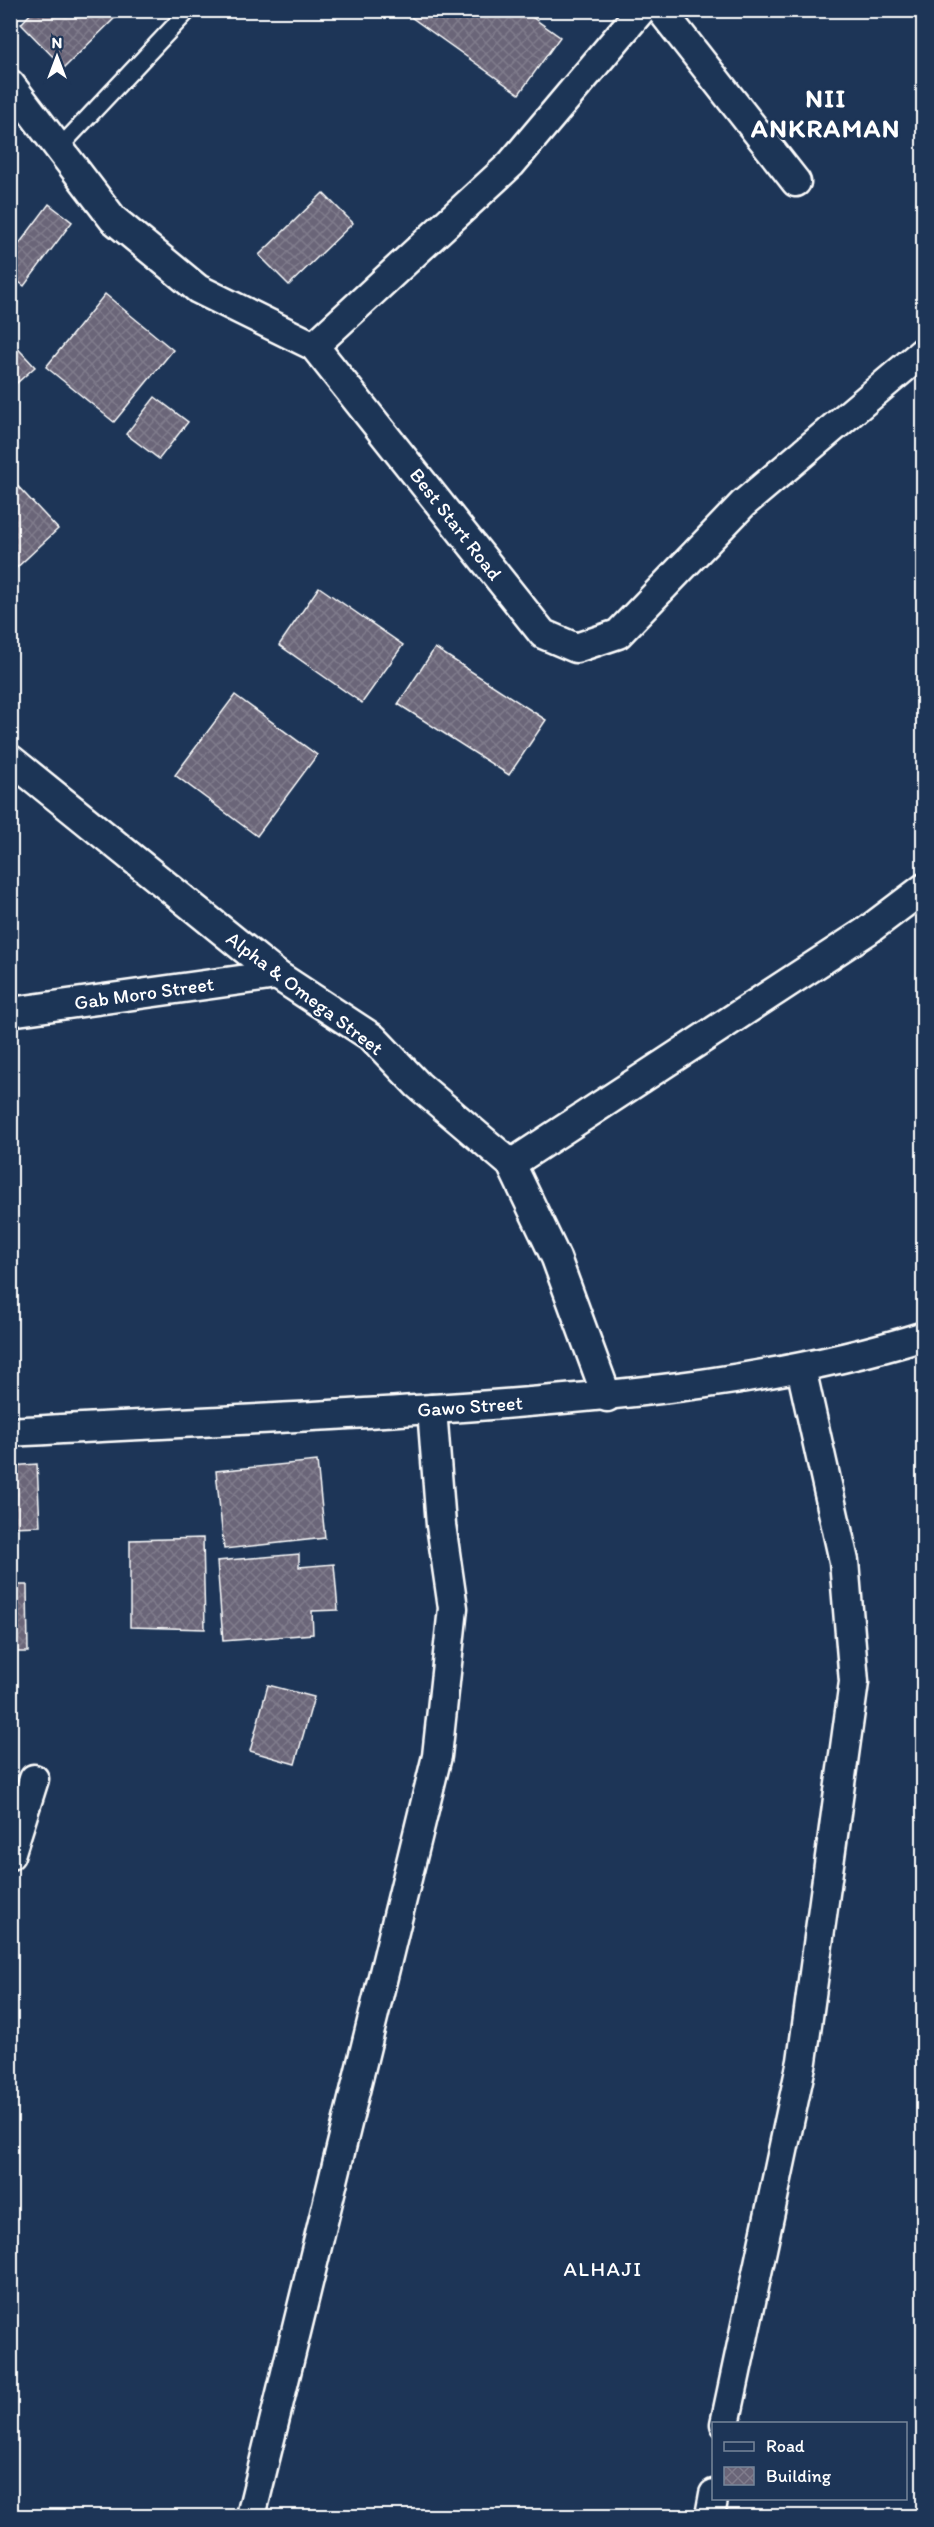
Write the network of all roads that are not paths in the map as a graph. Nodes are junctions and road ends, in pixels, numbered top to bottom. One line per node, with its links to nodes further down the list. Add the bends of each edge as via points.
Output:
1 (189, 10): 5 (lane)
2 (641, 10): 7 (street, via 511,164)
3 (661, 10): 6 (street)
4 (10, 84): 5 (street, Best Start Road)
5 (59, 148): 7 (street, Best Start Road, via 113,219 198,289)
6 (796, 182)
7 (314, 346): 8 (street, Best Start Road, via 543,634 576,648 618,634 743,504)
8 (924, 351)
9 (10, 759): 11 (street, Alpha & Omega Street)
10 (924, 888): 13 (street, via 867,931)
11 (277, 975): 12 (street, Gab Moro Street); 13 (street, Alpha & Omega Street, via 373,1038 418,1085)
12 (10, 1012)
13 (511, 1164): 16 (street, Alpha & Omega Street, via 556,1258)
14 (924, 1336): 15 (street, Gawo Street)
15 (801, 1368): 16 (street, Gawo Street); 21 (street, via 844,1561 854,1682 802,2061)
16 (607, 1397): 17 (street, Gawo Street)
17 (432, 1409): 18 (street, Gawo Street); 23 (street, via 441,1525 453,1608 437,1756)
18 (10, 1432)
19 (34, 1779): 20 (street)
20 (10, 1855)
21 (725, 2422)
22 (713, 2500): 24 (street)
23 (251, 2517)
24 (710, 2517)

